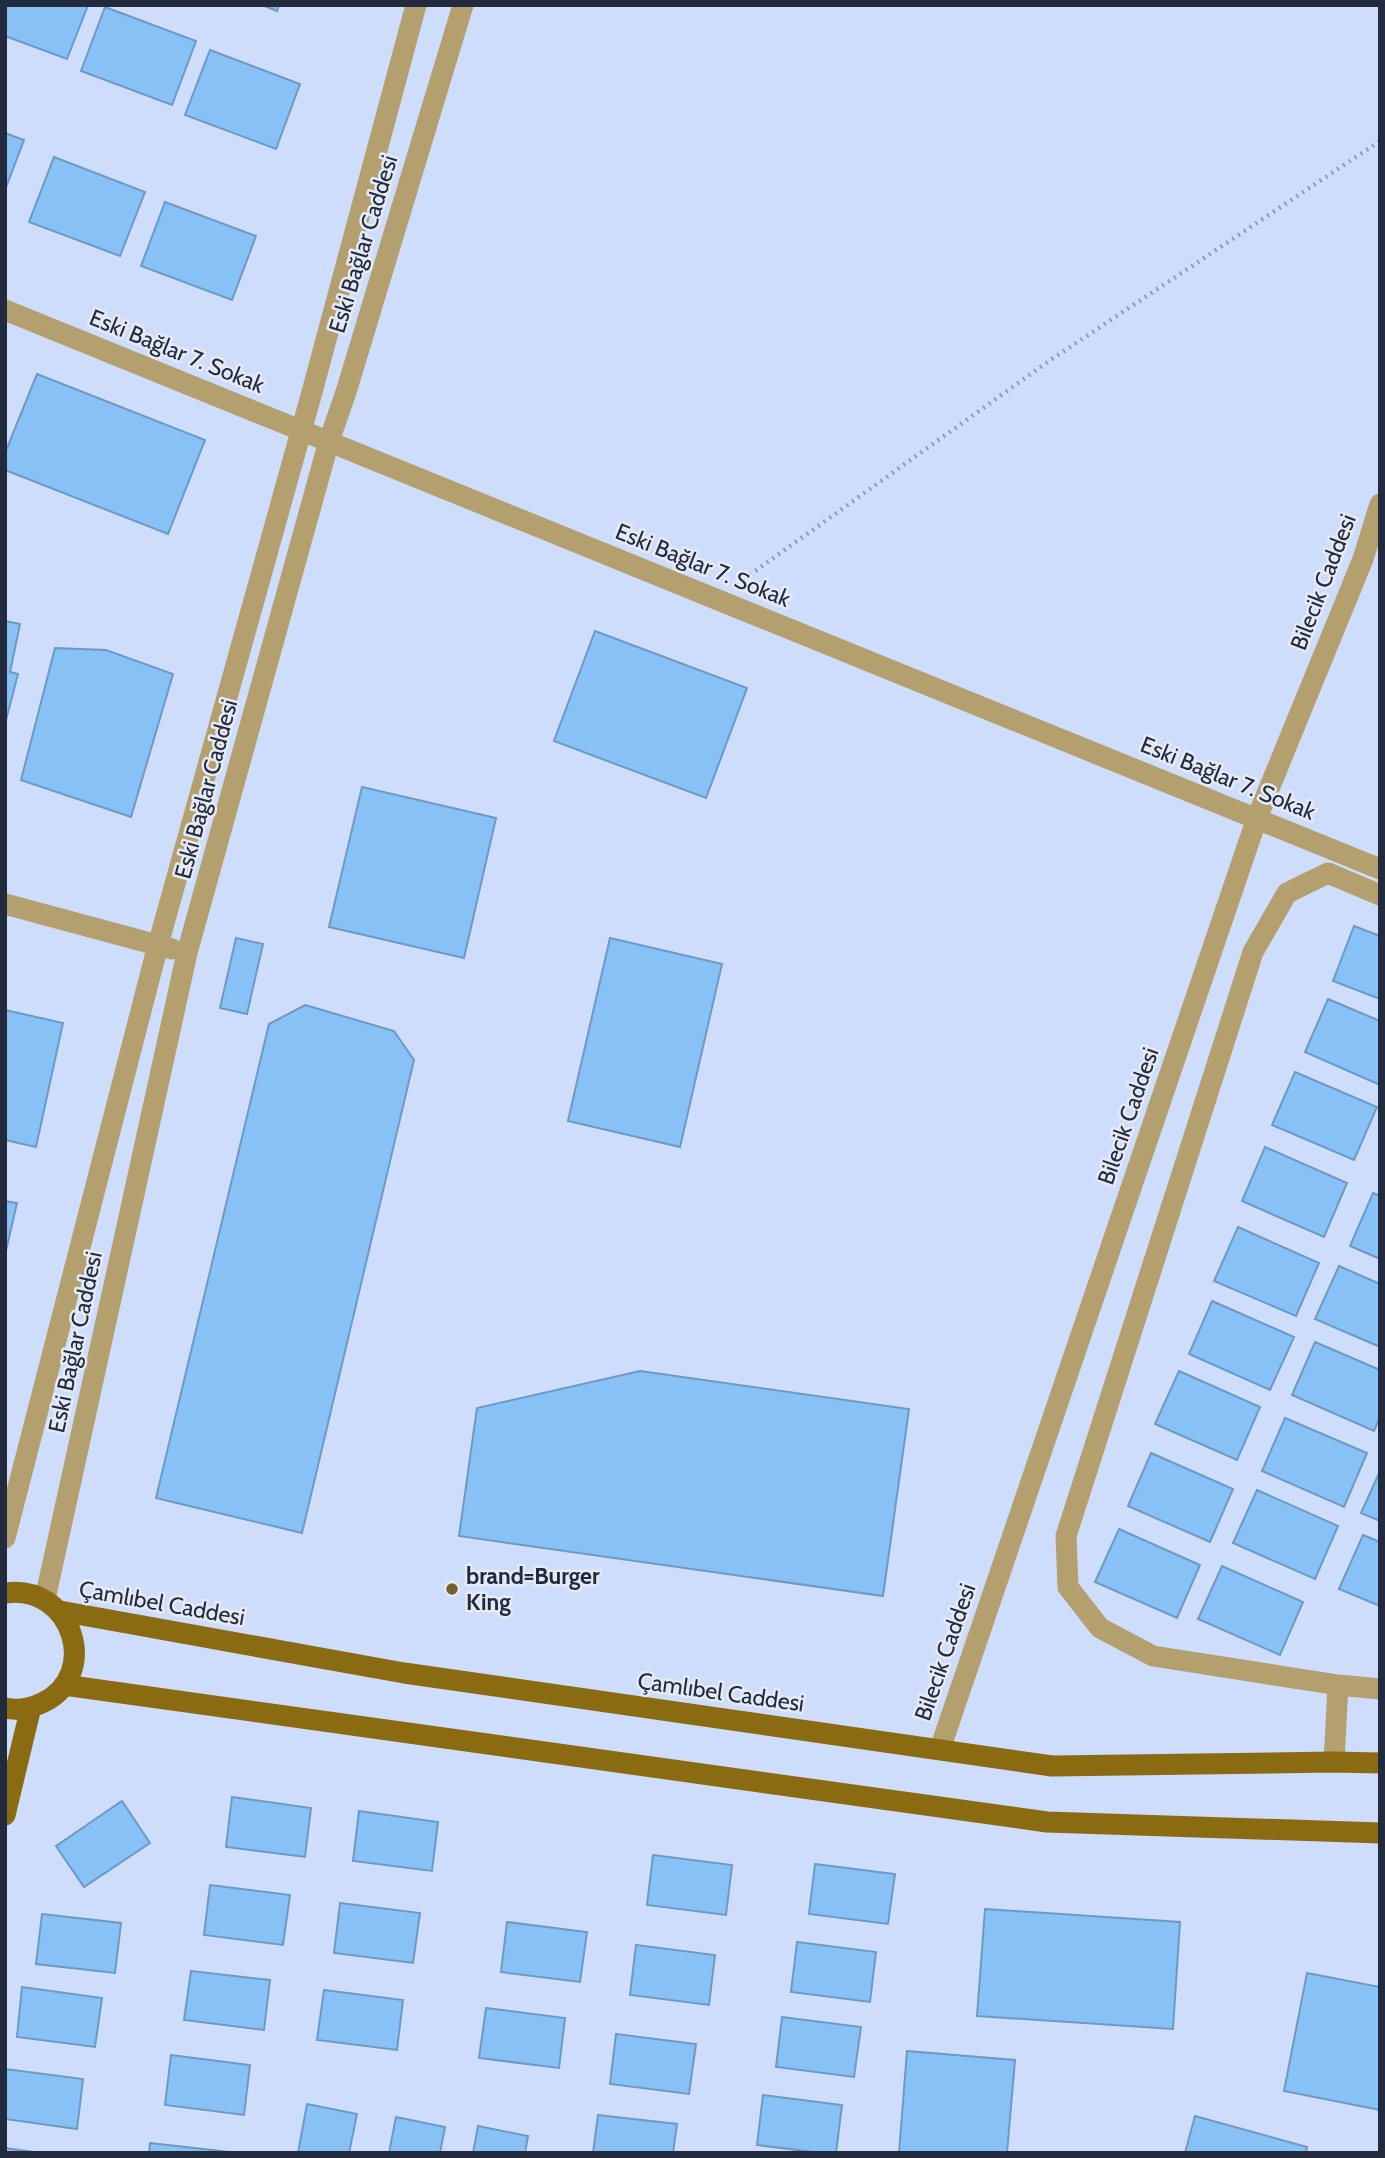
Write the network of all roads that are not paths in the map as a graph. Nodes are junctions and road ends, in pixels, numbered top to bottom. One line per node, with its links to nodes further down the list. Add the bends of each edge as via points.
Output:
1 (416, 5): 4 (street, Eski Bağlar Caddesi)
2 (463, 5): 5 (street, Eski Bağlar Caddesi)
3 (5, 310): 4 (street, Eski Bağlar 7. Sokak)
4 (301, 430): 5 (street, Eski Bağlar 7. Sokak); 11 (street, Eski Bağlar Caddesi)
5 (329, 441): 7 (street, Eski Bağlar 7. Sokak); 12 (street, Eski Bağlar Caddesi)
6 (1380, 504): 7 (street, Bilecik Caddesi, via 1363,559)
7 (1256, 818): 8 (street, Eski Bağlar 7. Sokak); 21 (street, Bilecik Caddesi)
8 (1380, 869)
9 (1380, 895): 17 (street, via 1328,873 1287,893 1253,952 1066,1536 1068,1587 1100,1628 1153,1656)
10 (5, 904): 11 (street)
11 (158, 945): 12 (street); 13 (street, Eski Bağlar Caddesi)
12 (187, 953): 15 (street, Eski Bağlar Caddesi)
13 (5, 1538)
14 (5, 1592): 15 (main road, Çamlıbel Caddesi, via 27,1593)
15 (53, 1605): 16 (main road, via 70,1628 75,1646 73,1666); 21 (main road, Çamlıbel Caddesi, via 404,1673)
16 (64, 1685): 19 (main road, via 50,1699); 25 (main road, via 1046,1822)
17 (1338, 1685): 18 (street); 22 (street)
18 (1380, 1689)
19 (32, 1707): 20 (main road); 24 (main road)
20 (5, 1708)
21 (940, 1749): 22 (main road, Çamlıbel Caddesi, via 1052,1766)
22 (1335, 1762): 23 (main road, Çamlıbel Caddesi)
23 (1380, 1763)
24 (5, 1815)
25 (1380, 1833)

